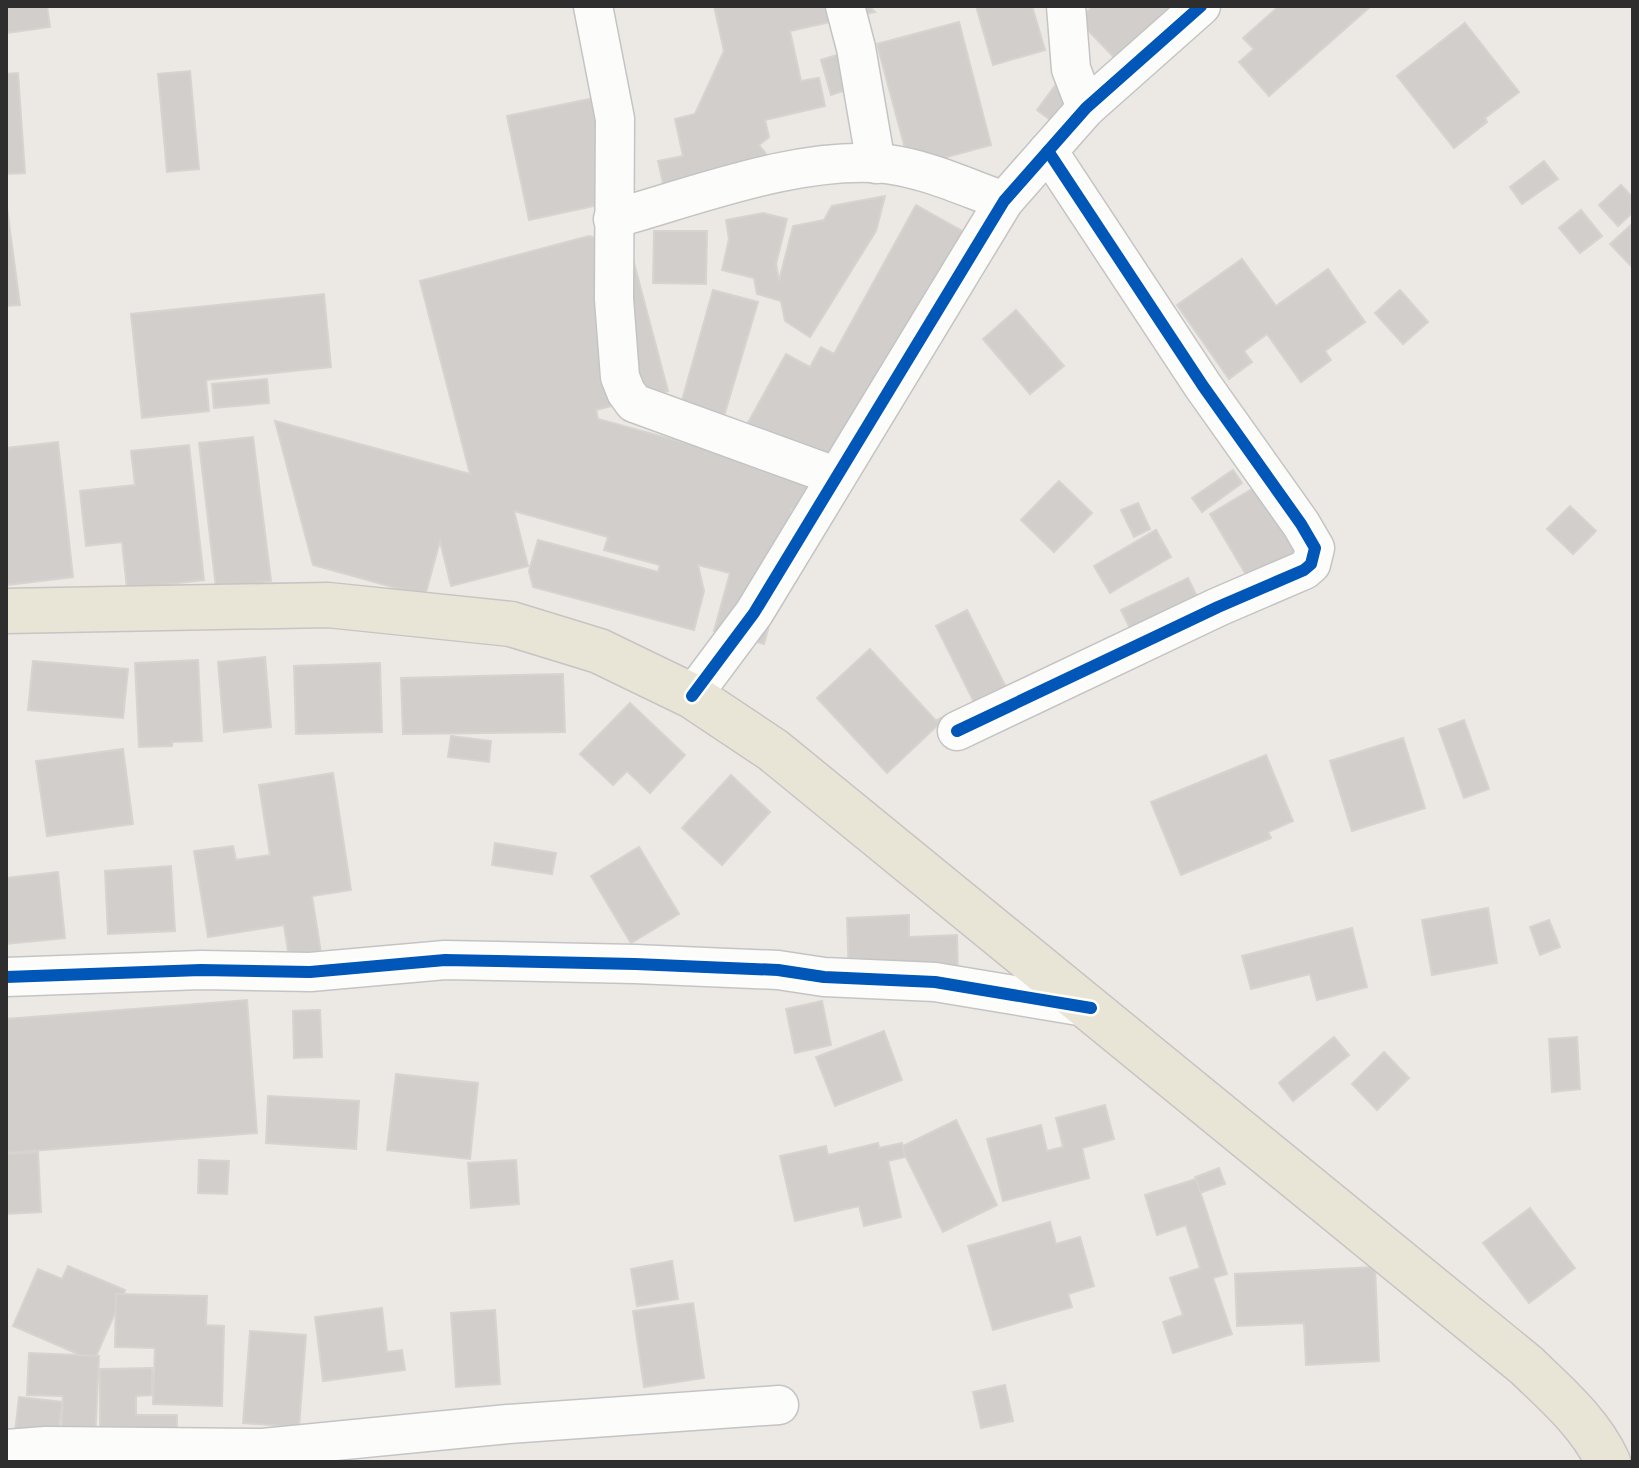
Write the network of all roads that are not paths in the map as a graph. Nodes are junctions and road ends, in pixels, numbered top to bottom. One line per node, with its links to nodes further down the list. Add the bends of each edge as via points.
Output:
1 (593, 6): 9 (street, via 615,119)
2 (845, 6): 7 (street)
3 (1066, 6): 5 (street, via 1071,69)
4 (1201, 6): 5 (street)
5 (1086, 108): 6 (street)
6 (1048, 151): 8 (street); 13 (street, via 1301,524 1315,548 1314,557 1304,570)
7 (876, 164): 8 (street, via 928,174); 9 (street, via 783,171)
8 (1004, 201): 10 (street)
9 (613, 219): 10 (street, via 620,377 634,403)
10 (835, 476): 12 (street, via 754,613)
11 (6, 611): 12 (main road, via 328,605 511,624 599,651)
12 (692, 696): 15 (main road, via 773,750)
13 (957, 731)
14 (6, 977): 15 (street, via 310,972 445,960 635,964 935,982)
15 (1091, 1008): 18 (main road, via 1526,1365 1568,1406)
16 (779, 1405): 17 (street, via 263,1448)
17 (6, 1449)
18 (1608, 1462)

